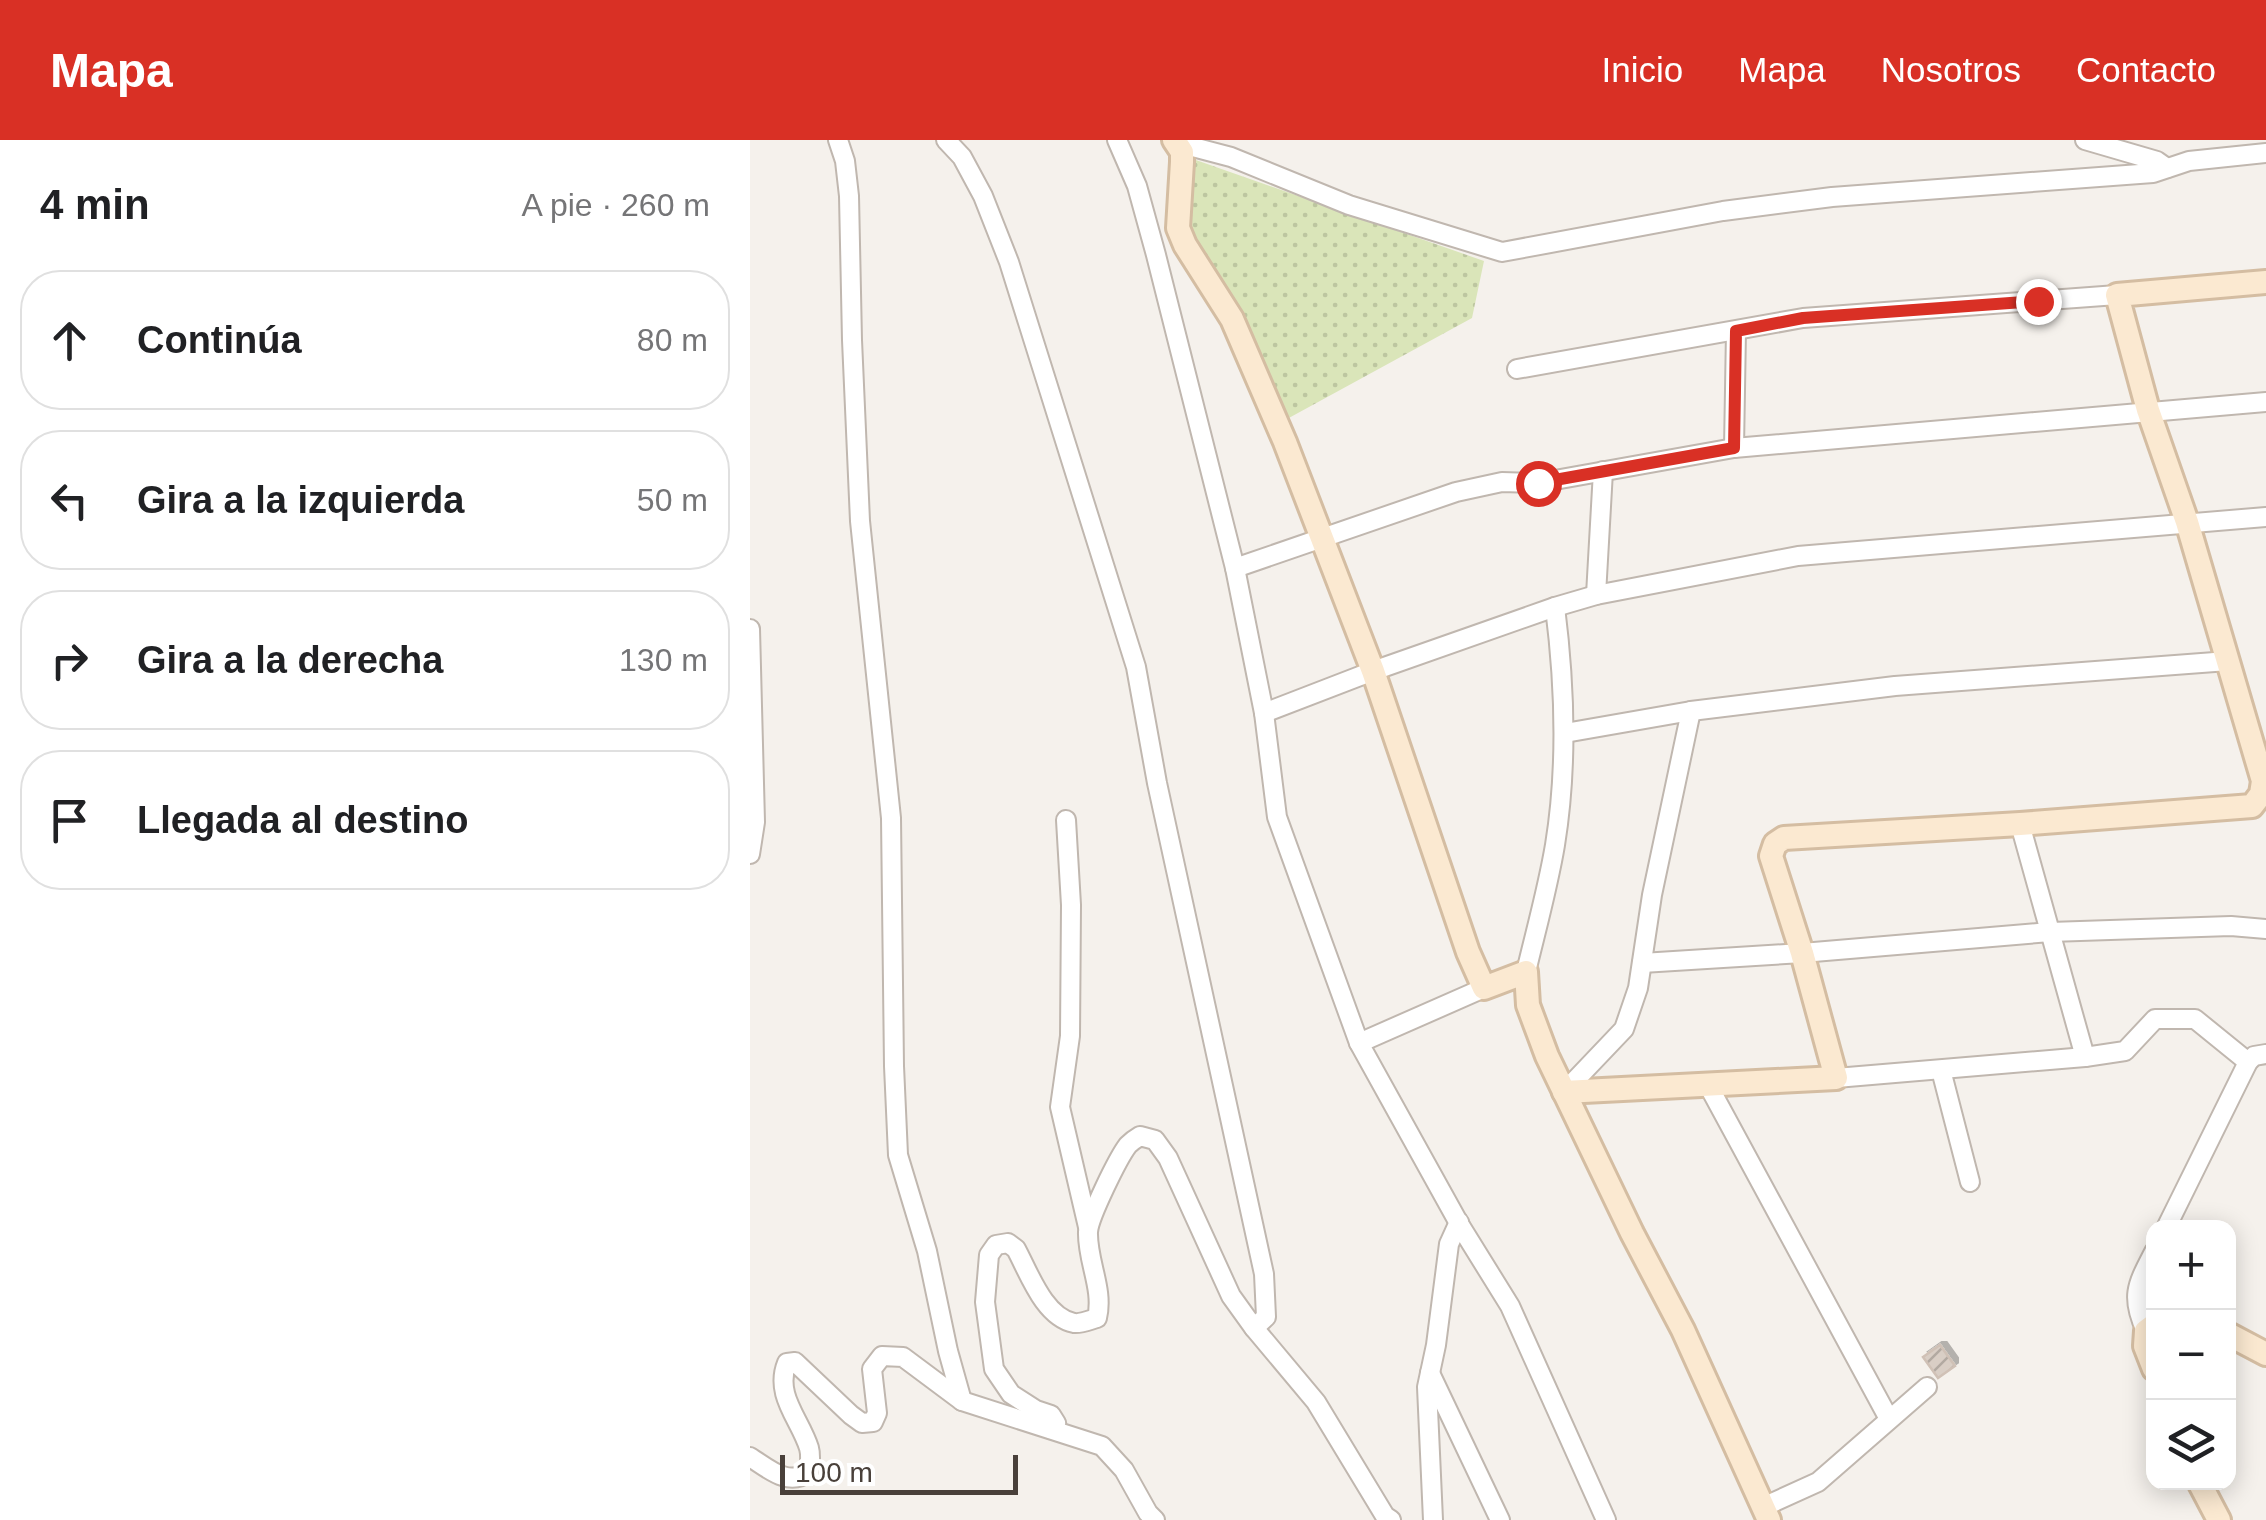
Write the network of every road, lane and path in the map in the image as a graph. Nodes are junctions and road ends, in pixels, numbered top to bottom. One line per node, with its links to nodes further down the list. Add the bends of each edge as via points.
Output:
1 (838, 140): 57 (street, via 850,196 860,521 891,818 898,1155)
2 (946, 140): 52 (street, via 984,196 1009,262 1136,667 1264,1274 1266,1317)
3 (1117, 140): 20 (street, via 1137,186)
4 (2085, 140): 8 (street)
5 (1176, 142): 6 (street); 19 (street, via 1182,152 1178,228 1232,319)
6 (1234, 148): 8 (street, via 1349,205 1502,252 1832,196)
7 (2266, 153): 8 (street)
8 (2167, 168)
9 (2266, 282): 10 (street)
10 (2117, 295): 11 (street, via 1803,318); 14 (street)
11 (1736, 331): 12 (street); 15 (street)
12 (1518, 369)
13 (2266, 402): 14 (street)
14 (2148, 410): 15 (street); 18 (street)
15 (1734, 448): 16 (street)
16 (1603, 471): 19 (street, via 1456,492); 21 (street)
17 (2266, 516): 18 (street)
18 (2188, 522): 21 (street, via 1798,556); 24 (street)
19 (1322, 538): 20 (street); 25 (street)
20 (1234, 568): 27 (street)
21 (1596, 595): 22 (street)
22 (1554, 606): 25 (street); 28 (street)
23 (750, 629): 31 (street)
24 (2228, 661): 26 (street, via 1895,686); 30 (street, via 2263,781 2252,806)
25 (1372, 671): 27 (street); 37 (street)
26 (1692, 712): 28 (street); 35 (street)
27 (1264, 713): 38 (street, via 1277,816)
28 (1565, 733): 36 (street, via 1555,844)
29 (1066, 820): 49 (street, via 1070,1036 1060,1106)
30 (2020, 824): 33 (street); 34 (street, via 1784,838 1771,856)
31 (750, 854)
32 (2266, 929): 33 (street)
33 (2050, 932): 34 (street); 40 (street)
34 (1802, 953): 35 (street); 43 (street)
35 (1642, 963): 45 (street, via 1624,1030)
36 (1526, 972): 37 (street); 45 (street, via 1528,1005)
37 (1484, 988): 38 (street)
38 (1359, 1043): 48 (street)
39 (2266, 1054): 41 (street)
40 (2085, 1057): 41 (street, via 2126,1051 2155,1019 2196,1019); 42 (street)
41 (2248, 1062): 47 (street)
42 (1941, 1070): 43 (street); 46 (street)
43 (1836, 1078): 44 (street)
44 (1708, 1085): 45 (street); 58 (street)
45 (1564, 1092): 62 (street)
46 (1970, 1182)
47 (2170, 1220)
48 (1459, 1222): 55 (street, via 1449,1244); 67 (street, via 1510,1306)
49 (1088, 1227): 52 (street, via 1130,1143 1140,1136 1156,1140); 59 (street, via 1100,1306 1097,1318 1077,1324 1046,1302 1016,1249 996,1245 989,1255 985,1302 994,1368 1011,1394 1050,1415 1056,1423)
50 (2146, 1268): 51 (street, via 2136,1298)
51 (2146, 1323)
52 (1254, 1328): 64 (street, via 1316,1402)
53 (2236, 1338): 54 (street)
54 (2266, 1354)
55 (1430, 1373): 65 (street); 66 (street)
56 (1926, 1386): 58 (street)
57 (962, 1401): 59 (street); 60 (street, via 903,1357 882,1356 872,1368 877,1413 862,1423 796,1362 787,1363 784,1392 811,1451 809,1472 790,1480)
58 (1889, 1419): 62 (street, via 1818,1482)
59 (1051, 1429): 63 (street, via 1102,1446)
60 (750, 1457)
61 (2203, 1490): 68 (street)
62 (1766, 1514)
63 (1154, 1520)
64 (1391, 1520)
65 (1433, 1520)
66 (1500, 1520)
67 (1606, 1520)
68 (2219, 1520)

